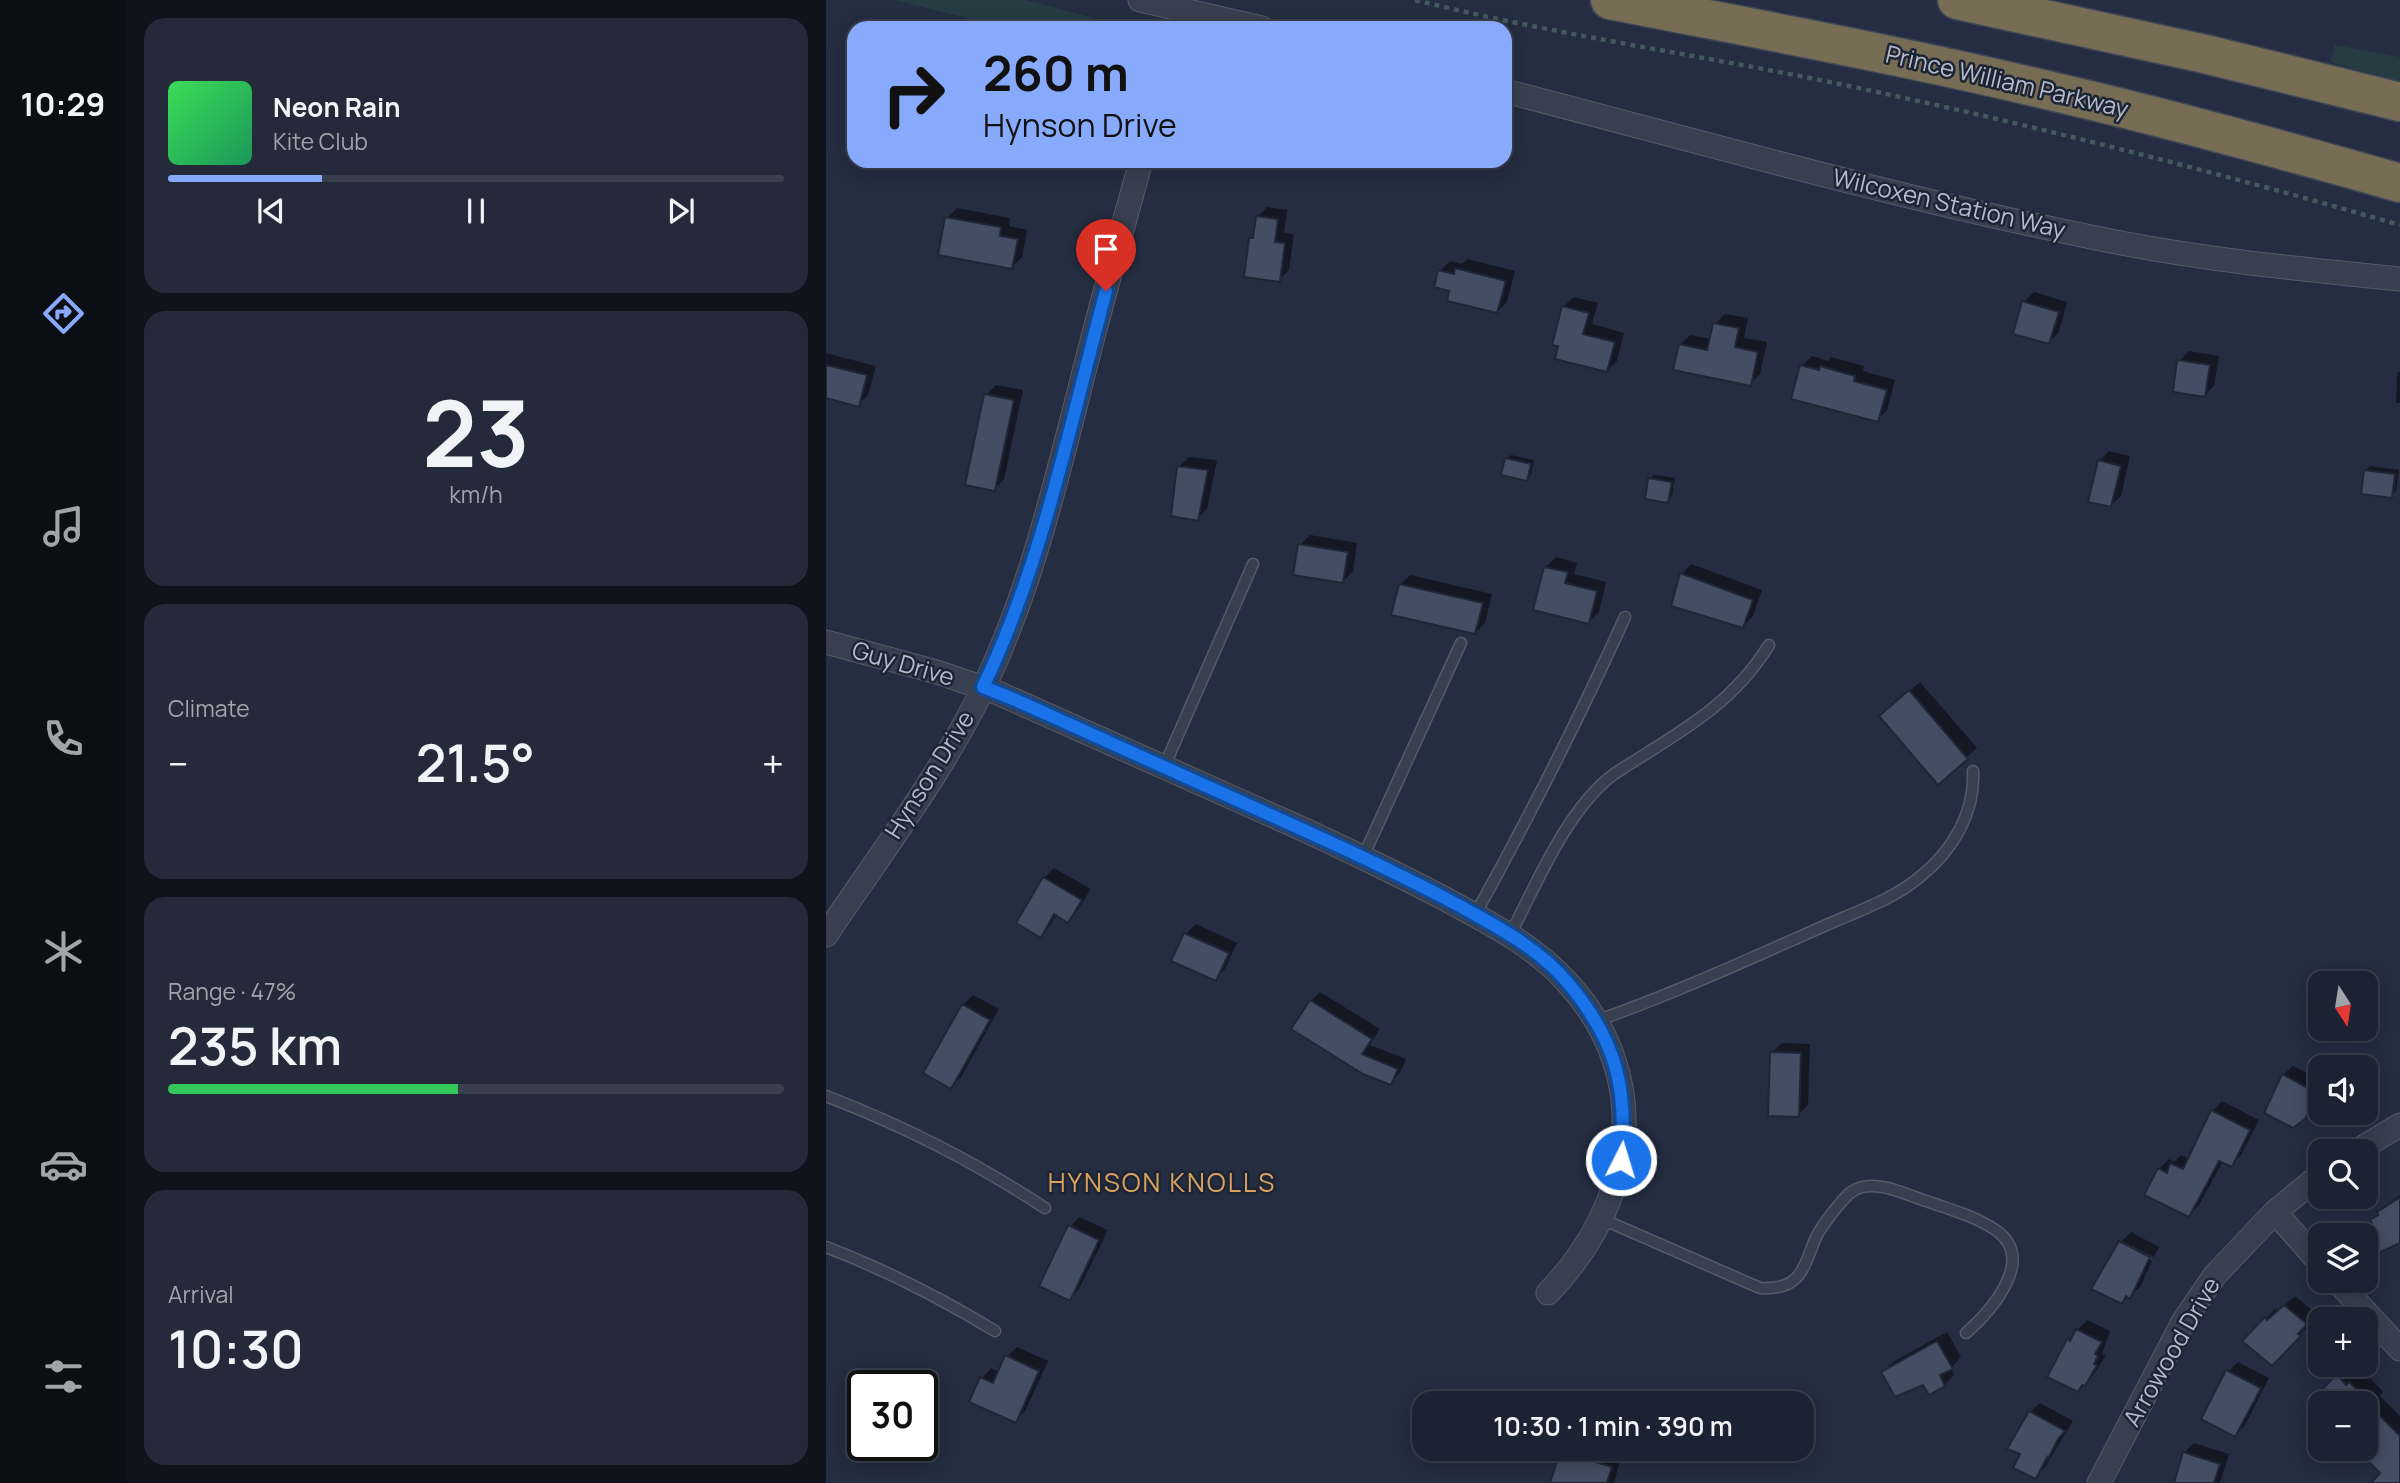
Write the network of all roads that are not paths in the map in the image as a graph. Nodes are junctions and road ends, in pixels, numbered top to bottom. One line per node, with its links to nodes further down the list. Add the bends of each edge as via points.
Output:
1 (1140, 0): 4 (street)
2 (1609, 0): 9 (highway, Prince William Parkway, via 2051,91)
3 (1957, 0): 7 (highway)
4 (1181, 13): 5 (street)
5 (1224, 21)
6 (1512, 93): 10 (street, Wilcoxen Station Way, via 1916,198 2096,239)
7 (2400, 102)
8 (1139, 168): 16 (street, Hynson Drive, via 1043,530 1021,598)
9 (2400, 183)
10 (2400, 279)
11 (1253, 564): 17 (lane)
12 (1625, 617): 20 (lane, via 1584,707)
13 (826, 642): 16 (street, Guy Drive)
14 (1461, 643): 19 (lane)
15 (1769, 645): 22 (lane, via 1735,690 1709,713 1614,774 1583,803)
16 (983, 687): 17 (street, Guy Drive); 21 (street, Hynson Drive, via 932,779)
17 (1164, 767): 19 (street, Guy Drive)
18 (1973, 771): 23 (lane, via 1971,804 1962,826 1921,877 1896,893 1763,953)
19 (1363, 857): 20 (street, Guy Drive)
20 (1475, 915): 22 (street, Guy Drive)
21 (826, 935)
22 (1510, 935): 23 (street, Guy Drive, via 1567,982)
23 (1596, 1021): 30 (street, Guy Drive, via 1619,1074 1624,1127 1619,1170)
24 (826, 1096): 28 (lane, via 938,1144)
25 (2400, 1125): 26 (street)
26 (2377, 1139)
27 (2308, 1185): 29 (street, Arrowood Drive)
28 (1045, 1208)
29 (2274, 1212): 32 (street); 38 (street, Arrowood Drive, via 2215,1275 2183,1322)
30 (1602, 1219): 33 (street, Guy Drive, via 1588,1246); 36 (lane, via 1760,1288 1774,1289 1800,1275 1826,1220 1849,1192 1882,1187 1967,1215 1999,1232 2009,1244 2011,1270 2000,1296)
31 (826, 1247): 35 (lane, via 884,1269)
32 (2308, 1250)
33 (1548, 1293)
34 (2348, 1293): 37 (street)
35 (995, 1331)
36 (1966, 1333)
37 (2400, 1349)
38 (2099, 1483)

